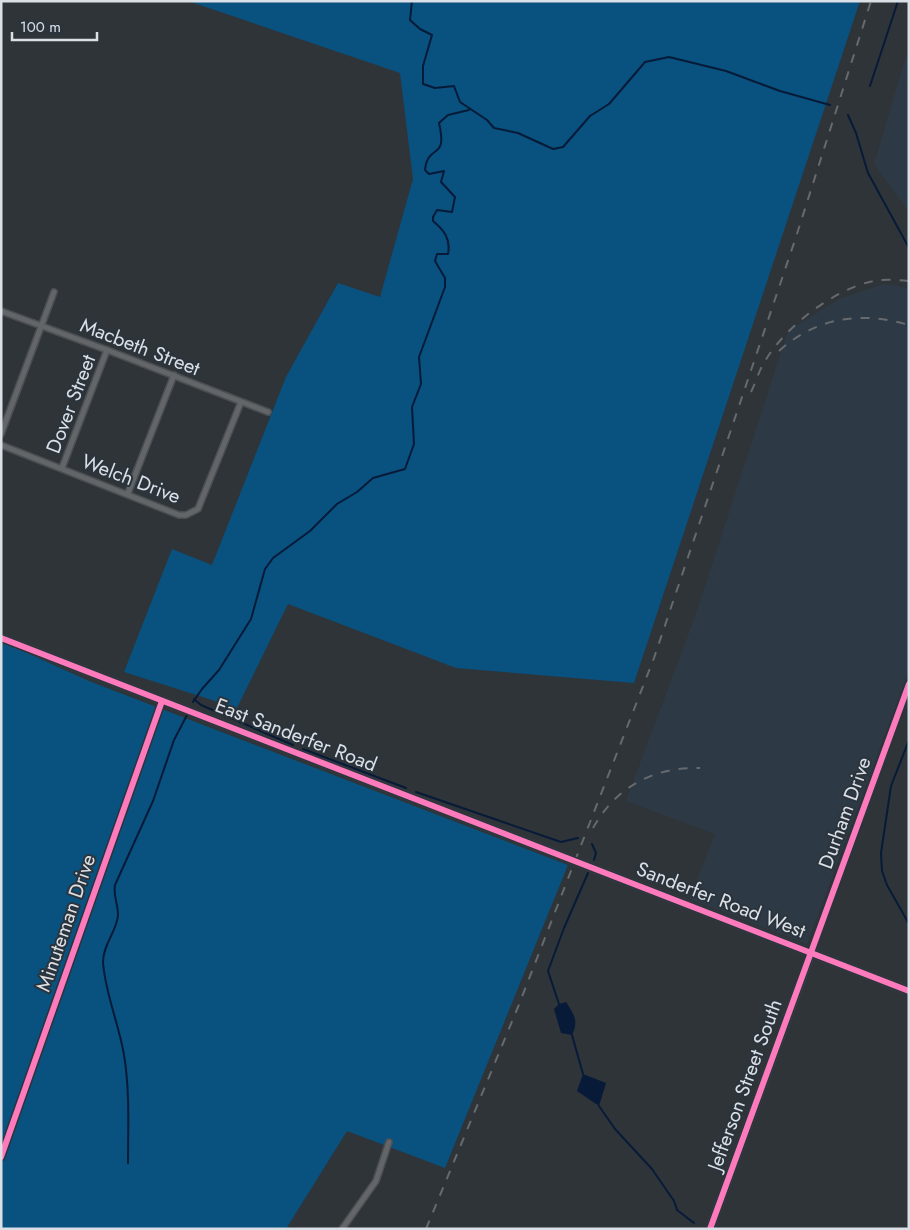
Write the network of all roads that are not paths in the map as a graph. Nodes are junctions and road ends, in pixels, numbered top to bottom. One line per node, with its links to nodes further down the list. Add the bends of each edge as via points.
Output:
1 (54, 292): 3 (street)
2 (1, 312): 3 (street, Macbeth Street)
3 (41, 327): 4 (street, Macbeth Street); 8 (street)
4 (107, 350): 5 (street, Macbeth Street); 10 (street, Dover Street)
5 (174, 375): 6 (street, Macbeth Street); 11 (street)
6 (241, 402): 7 (street, Macbeth Street); 11 (street, Welch Drive, via 198,509 179,515)
7 (268, 412)
8 (1, 434)
9 (1, 445): 10 (street, Welch Drive)
10 (62, 468): 11 (street, Welch Drive)
11 (128, 494)
12 (1, 638): 14 (street, East Sanderfer Road)
13 (909, 684): 16 (street, Durham Drive)
14 (162, 700): 15 (street, East Sanderfer Road); 19 (street, Minuteman Drive)
15 (578, 862): 16 (street, Sanderfer Road West)
16 (811, 953): 17 (street, Sanderfer Road West); 21 (street, Jefferson Street South)
17 (909, 991)
18 (389, 1142): 20 (street, via 373,1188)
19 (1, 1157)
20 (342, 1229)
21 (710, 1229)

